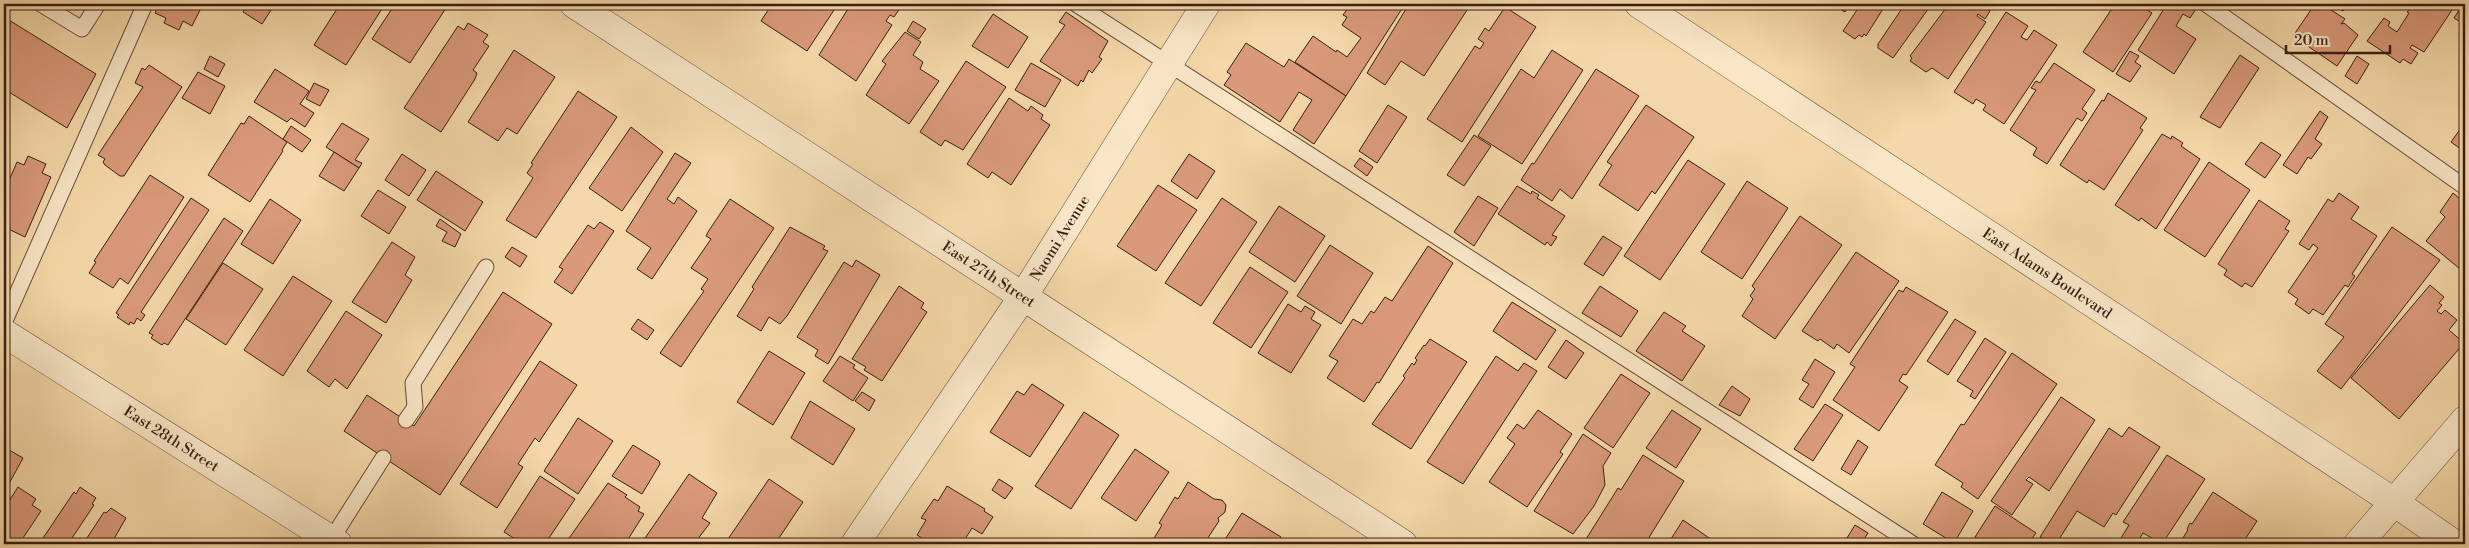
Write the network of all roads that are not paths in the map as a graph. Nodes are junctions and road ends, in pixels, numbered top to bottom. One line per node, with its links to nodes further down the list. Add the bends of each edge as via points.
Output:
1 (41, 4): 2 (lane, via 82,29)
2 (98, 4)
3 (145, 4): 13 (lane)
4 (574, 4): 12 (street, East 27th Street)
5 (1076, 4): 9 (lane)
6 (1206, 4): 9 (street, Naomi Avenue)
7 (1639, 4): 18 (street, East Adams Boulevard)
8 (2206, 4): 10 (lane)
9 (1169, 63): 12 (street, Naomi Avenue); 22 (lane)
10 (2465, 187)
11 (486, 267): 15 (lane, via 414,383 415,406)
12 (1024, 295): 20 (street, Naomi Avenue); 21 (street, East 27th Street)
13 (4, 323)
14 (4, 333): 19 (street, East 28th Street)
15 (406, 420)
16 (2465, 420): 18 (street)
17 (383, 458): 19 (lane)
18 (2394, 502): 23 (street); 24 (street, East Adams Boulevard)
19 (335, 542)
20 (855, 544)
21 (1403, 544)
22 (1913, 544)
23 (2358, 544)
24 (2454, 544)

